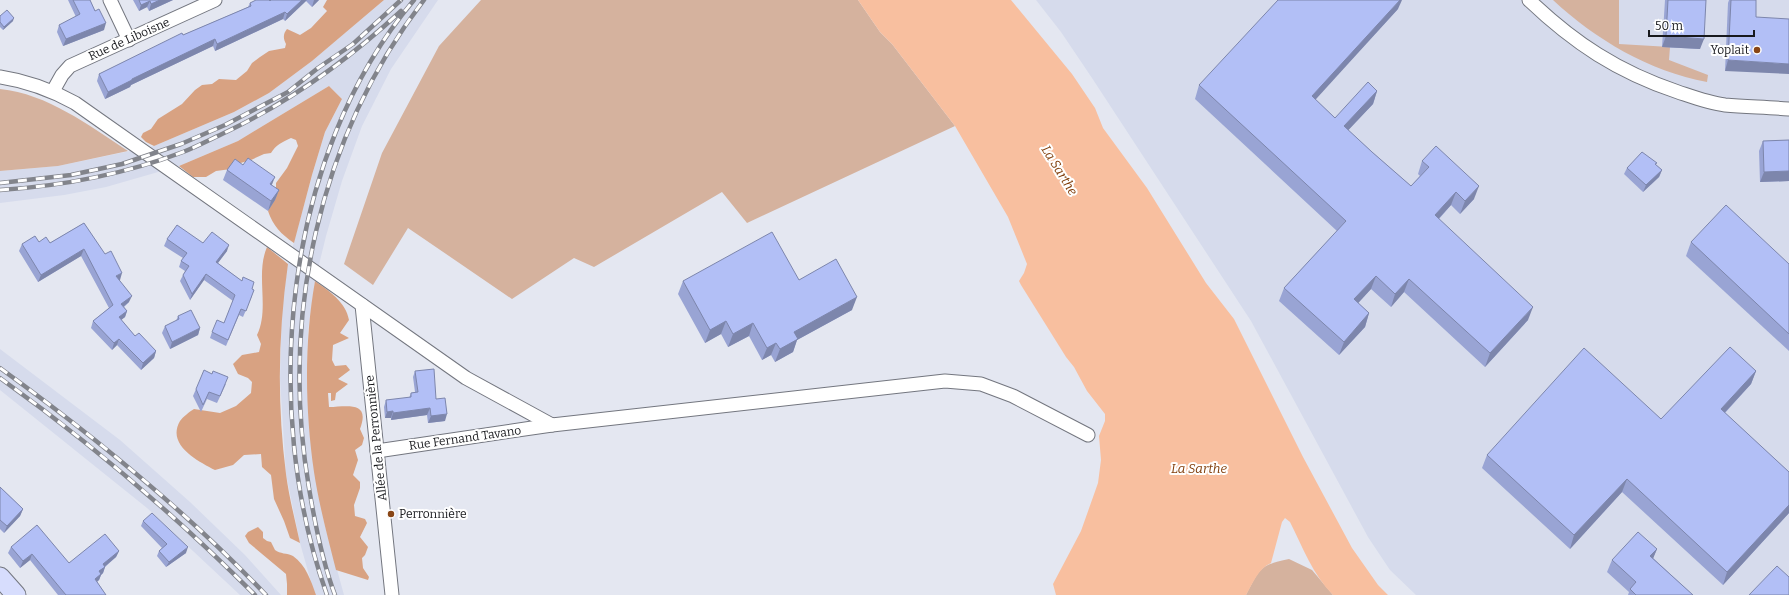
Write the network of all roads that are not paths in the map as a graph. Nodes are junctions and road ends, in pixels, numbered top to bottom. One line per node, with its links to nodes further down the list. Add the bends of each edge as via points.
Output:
1 (110, 0): 4 (street)
2 (215, 0): 4 (street, Rue de Liboisne)
3 (1529, 0): 7 (street, via 1553,23 1598,56 1652,84 1724,105)
4 (129, 40): 6 (street, Rue de Liboisne, via 70,66)
5 (0, 77): 6 (street)
6 (53, 91): 8 (street, via 75,103)
7 (1789, 109)
8 (362, 305): 9 (street, via 466,378); 11 (street, Allée de la Perronnière)
9 (552, 425): 10 (street, Rue Fernand Tavano, via 945,381 982,384 1013,396); 11 (street, Rue Fernand Tavano)
10 (1088, 435)
11 (377, 451): 14 (street, Allée de la Perronnière)
12 (0, 577): 13 (main road)
13 (16, 594)
14 (392, 595)

